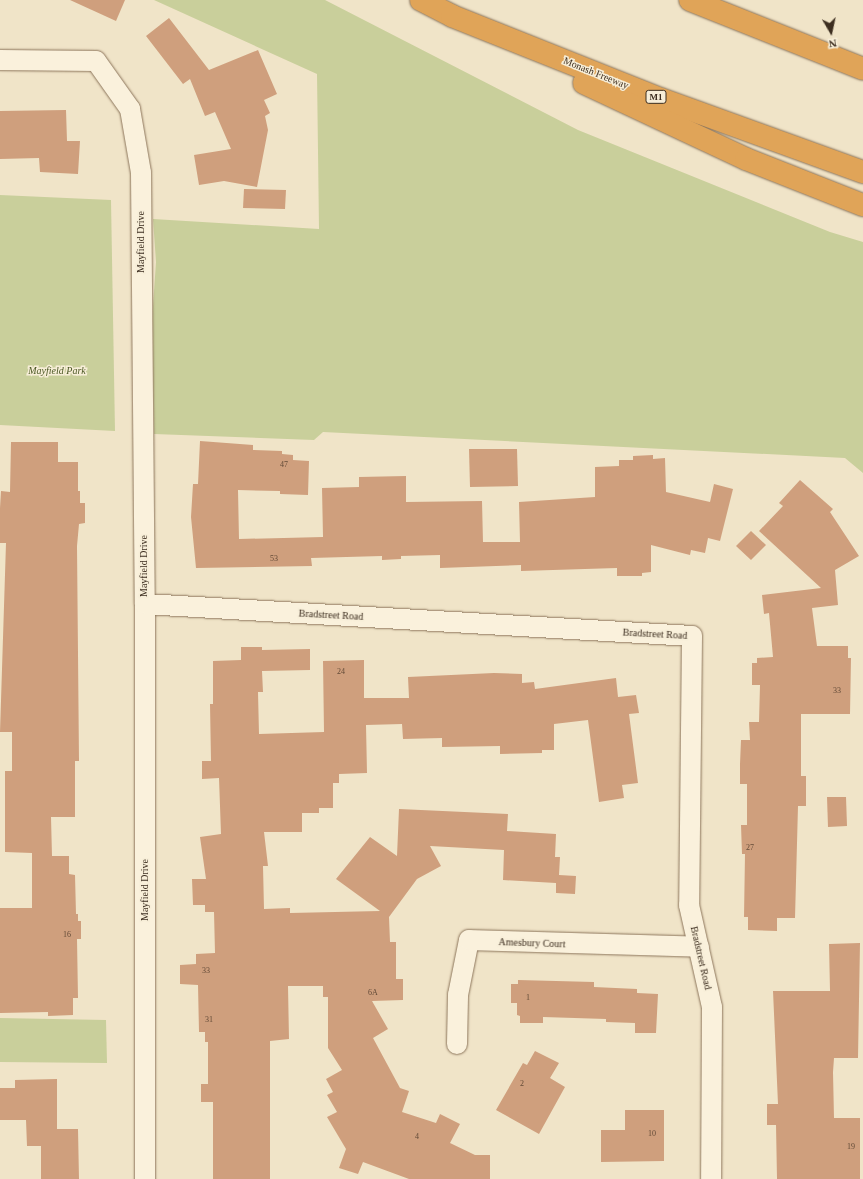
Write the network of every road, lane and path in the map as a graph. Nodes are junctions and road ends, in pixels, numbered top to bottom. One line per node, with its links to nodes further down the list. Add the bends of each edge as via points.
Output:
1 (422, 0): 3 (highway, Monash Freeway / M1)
2 (690, 0): 4 (highway)
3 (452, 16): 8 (highway, Monash Freeway / M1, via 661,99); 9 (highway, via 602,92 746,159)
4 (814, 51): 6 (highway); 7 (highway)
5 (0, 60): 10 (street, Mayfield Drive, via 96,61 130,109 140,173)
6 (863, 62)
7 (863, 68)
8 (863, 172)
9 (863, 205)
10 (145, 604): 11 (street, Bradstreet Road, via 692,636 689,905); 13 (street, Mayfield Drive)
11 (699, 947): 12 (street, Amesbury Court, via 469,940 458,995); 14 (street, Bradstreet Road, via 712,1006)
12 (458, 1044)
13 (145, 1179)
14 (711, 1179)

